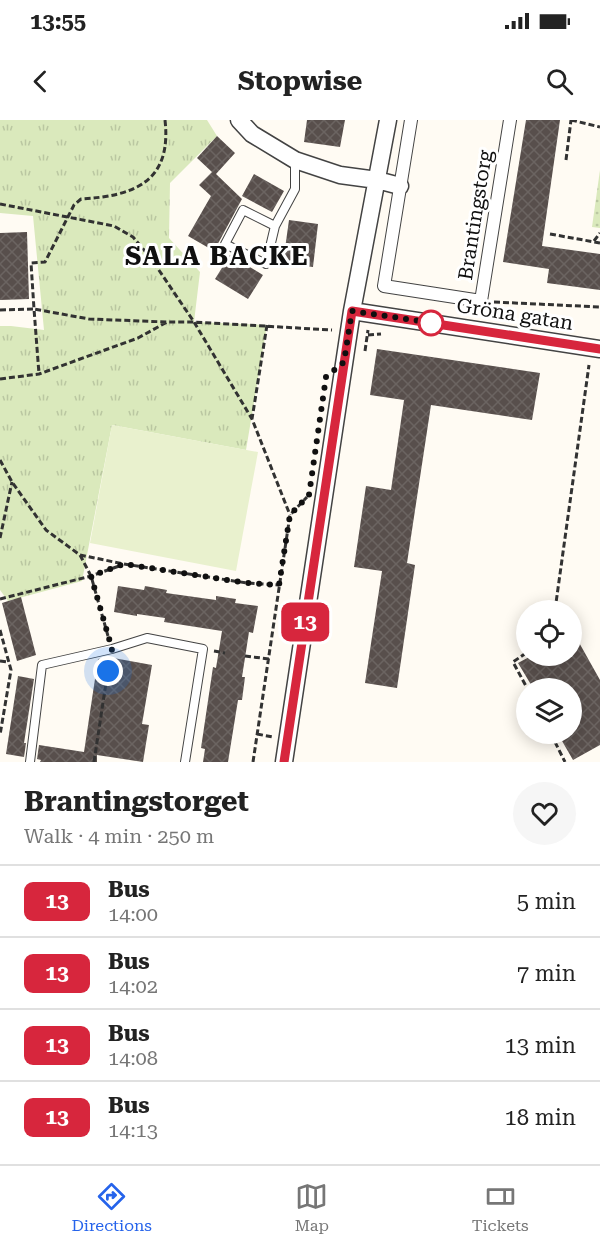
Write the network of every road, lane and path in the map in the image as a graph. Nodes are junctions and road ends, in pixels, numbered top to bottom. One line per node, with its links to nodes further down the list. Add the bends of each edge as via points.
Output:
1 (165, 120): 13 (path, via 164,154 156,173 142,186 126,192 81,199)
2 (239, 120): 8 (street, via 252,134)
3 (388, 120): 10 (street)
4 (411, 120): 11 (street, Brantingstorg)
5 (510, 120): 19 (street, Brantingstorg)
6 (571, 120): 7 (path); 9 (path)
7 (600, 127)
8 (295, 160): 10 (street, via 340,175); 14 (lane, via 295,189)
9 (566, 160)
10 (377, 180): 11 (street); 23 (street)
11 (400, 186): 19 (street, Brantingstorg, via 384,286)
12 (0, 204): 13 (path)
13 (67, 217): 21 (path, via 45,262 31,263); 25 (path, via 114,226 133,237)
14 (275, 226): 14 (lane, via 266,264 225,244 243,210)
15 (600, 233): 17 (path)
16 (550, 234): 17 (path)
17 (593, 242): 18 (path)
18 (600, 243)
19 (481, 301): 20 (path)
20 (600, 307)
21 (34, 309): 22 (path); 24 (path, via 89,319); 30 (path)
22 (0, 310)
23 (352, 311): 27 (street); 28 (street, Gröna gatan)
24 (167, 322): 25 (path); 30 (path, via 138,338)
25 (194, 322): 26 (path); 32 (path)
26 (267, 325): 27 (path); 32 (path)
27 (349, 331): 58 (street)
28 (600, 349)
29 (589, 365): 43 (path)
30 (39, 374): 31 (path)
31 (0, 379)
32 (252, 419): 36 (path)
33 (0, 460): 34 (path)
34 (12, 482): 37 (path); 38 (path, via 46,530)
35 (309, 495): 36 (path)
36 (290, 515): 41 (path)
37 (0, 538)
38 (81, 555): 39 (path); 40 (path)
39 (124, 564): 40 (path); 41 (path)
40 (91, 576): 42 (path); 45 (path)
41 (279, 585): 47 (path)
42 (0, 599)
43 (556, 600)
44 (0, 630): 50 (path)
45 (112, 649): 54 (lane, via 42,665); 55 (path); 56 (lane, via 147,638 203,649)
46 (245, 656): 47 (path)
47 (268, 659): 57 (path)
48 (516, 660): 51 (path, via 513,662)
49 (0, 661): 50 (path)
50 (9, 662): 52 (path)
51 (522, 678)
52 (0, 735)
53 (555, 744): 59 (path)
54 (30, 762)
55 (94, 762)
56 (185, 762)
57 (253, 762)
58 (284, 762)
59 (565, 762)

